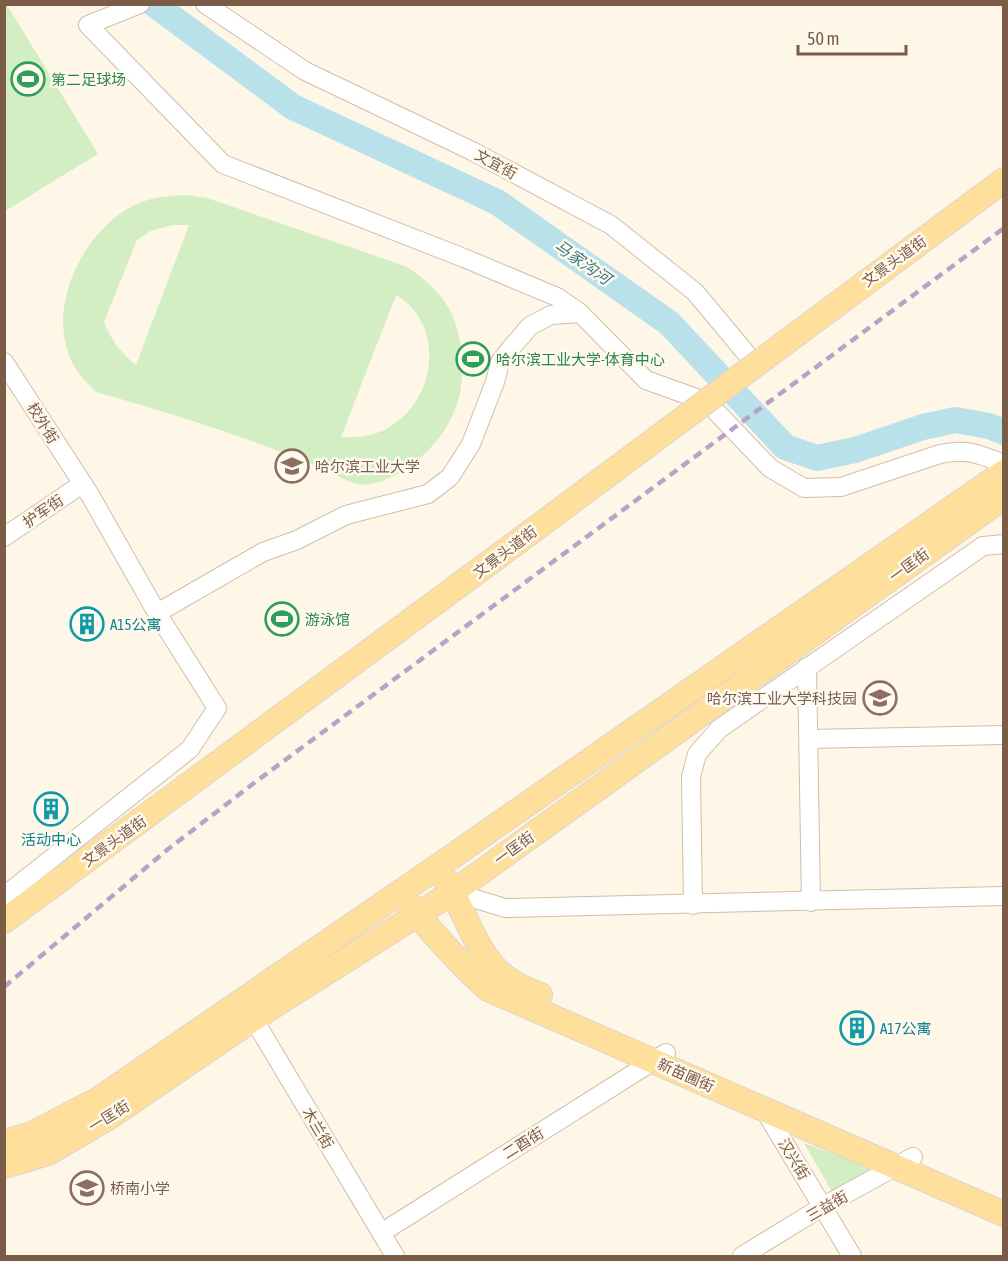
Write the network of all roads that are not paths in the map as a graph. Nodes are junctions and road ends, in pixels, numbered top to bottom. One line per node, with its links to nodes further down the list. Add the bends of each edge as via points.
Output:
1 (140, 4): 4 (street, via 93,23 223,164 464,258 557,297)
2 (205, 4): 6 (street, 文宜街, via 305,71 472,151 611,225 695,292)
3 (1004, 180): 6 (main road, 文景头道街, bridge)
4 (580, 313): 7 (street, via 646,380 707,402 770,468 804,488 841,487 954,451 980,454); 13 (street, via 551,315 530,327 510,348 500,362 471,444 450,477 428,494 346,515 263,552)
5 (4, 362): 9 (street, 校外街)
6 (755, 364): 25 (main road, 文景头道街, bridge)
7 (1004, 464)
8 (1004, 472): 17 (main road, 一匡街)
9 (82, 484): 11 (street, 护军街); 13 (street, 校外街)
10 (1004, 497): 18 (main road, 一匡街)
11 (4, 537)
12 (1004, 544): 14 (street, via 983,546)
13 (157, 613): 20 (street, 校外街, via 217,708 190,749)
14 (807, 667): 16 (street); 23 (street, via 719,729 698,754 691,777)
15 (1004, 735): 16 (street)
16 (809, 739): 22 (street)
17 (437, 867): 18 (main road, 新苗圃街); 19 (main road, 一匡街)
18 (453, 892): 23 (street, via 505,908); 24 (main road, 一匡街); 27 (main road, 新苗圃街, via 483,951 513,983)
19 (400, 893): 24 (main road, 新苗圃街); 26 (main road, 一匡街)
20 (4, 896)
21 (1004, 896): 22 (street)
22 (811, 902): 23 (street)
23 (693, 905)
24 (417, 915): 26 (main road, 一匡街); 27 (main road, 新苗圃街, via 488,989)
25 (4, 921)
26 (248, 1009): 29 (main road, 一匡街, via 99,1099 32,1134); 31 (main road, 一匡街, via 111,1116 48,1152); 35 (street, 木兰街)
27 (660, 1057): 28 (main road, 新苗圃街); 35 (street, 二酉街)
28 (759, 1101): 30 (main road, 新苗圃街); 33 (street, 汉兴街)
29 (4, 1142)
30 (905, 1162): 32 (main road, 新苗圃街); 33 (street, 三益街); 34 (main road, 新苗圃街)
31 (4, 1166)
32 (1004, 1198)
33 (822, 1207): 37 (street, 三益街); 38 (street, 汉兴街)
34 (1004, 1214)
35 (381, 1233): 36 (street, 木兰街)
36 (395, 1257)
37 (742, 1257)
38 (852, 1257)

